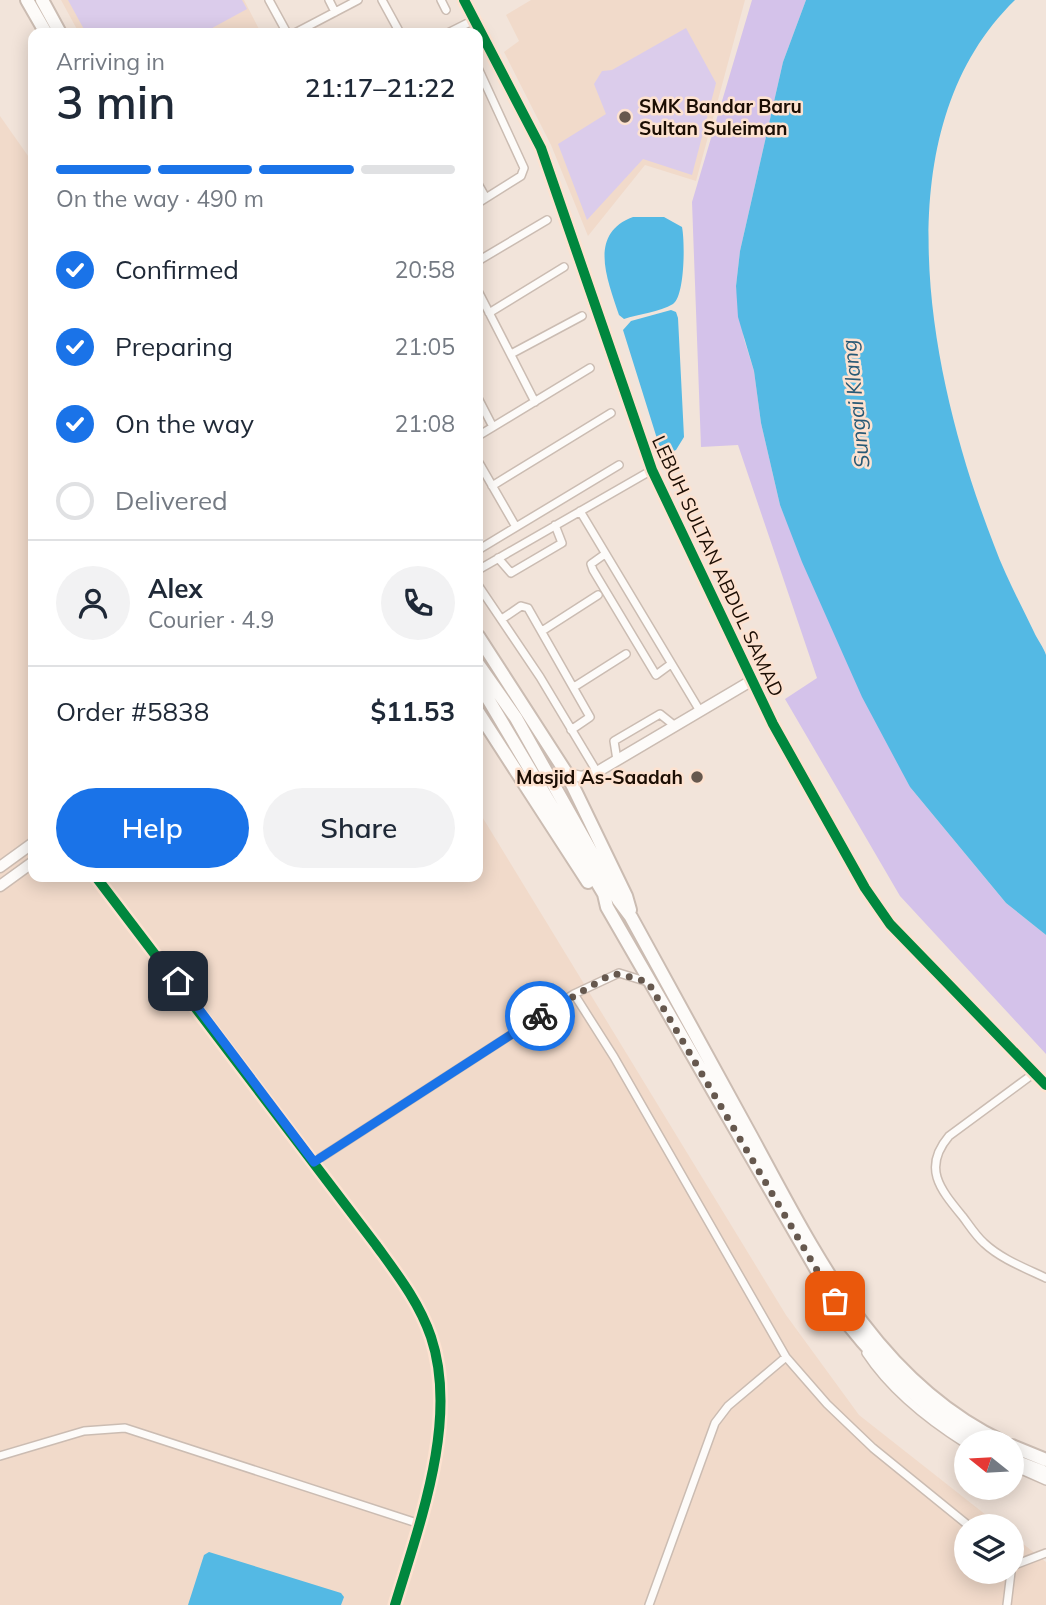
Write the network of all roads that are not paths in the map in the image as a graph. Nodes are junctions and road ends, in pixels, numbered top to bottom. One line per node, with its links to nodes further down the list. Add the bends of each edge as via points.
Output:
1 (27, 0): 12 (highway)
2 (42, 0): 13 (highway)
3 (269, 0): 14 (street)
4 (329, 0): 10 (street)
5 (358, 0): 10 (street)
6 (382, 0): 16 (street)
7 (441, 0): 9 (street)
8 (464, 0): 11 (street, LEBUH SULTAN ABDUL SAMAD)
9 (446, 10)
10 (335, 12): 15 (street)
11 (474, 20): 17 (street); 18 (street, LEBUH SULTAN ABDUL SAMAD)
12 (43, 28)
13 (57, 28)
14 (284, 28)
15 (305, 28)
16 (397, 28)
17 (459, 28)
18 (478, 28)
19 (483, 37): 39 (street, LEBUH SULTAN ABDUL SAMAD, via 541,148)
20 (483, 79): 22 (street, via 524,172)
21 (483, 193): 22 (street)
22 (486, 198): 23 (street)
23 (483, 200)
24 (547, 220): 25 (street)
25 (483, 258)
26 (564, 267): 28 (street)
27 (483, 301): 28 (street)
28 (489, 313): 30 (street)
29 (582, 316): 30 (street)
30 (511, 354): 32 (street)
31 (590, 368): 32 (street)
32 (535, 402): 35 (street)
33 (483, 408): 35 (street)
34 (611, 413): 40 (street)
35 (493, 427): 36 (street)
36 (483, 433)
37 (620, 466): 43 (street)
38 (483, 470): 40 (street)
39 (652, 470): 41 (street); 56 (street, LEBUH SULTAN ABDUL SAMAD)
40 (492, 486): 43 (street)
41 (580, 511): 42 (street); 45 (street)
42 (555, 525): 46 (street); 46 (street, via 562,543 511,573)
43 (516, 527): 44 (street)
44 (483, 547)
45 (605, 554): 54 (street); 54 (street, via 590,564 637,647 656,675)
46 (498, 558): 47 (street)
47 (483, 567)
48 (483, 592): 50 (street)
49 (597, 595): 51 (street)
50 (502, 619): 51 (street, via 522,606); 62 (street)
51 (542, 631): 57 (street)
52 (483, 644): 65 (highway)
53 (626, 654): 57 (street)
54 (671, 664): 59 (street)
55 (483, 671): 73 (highway, via 516,718)
56 (751, 681): 59 (street); 76 (street, LEBUH SULTAN ABDUL SAMAD, via 839,844 890,924)
57 (574, 687): 62 (street, via 590,717)
58 (483, 690): 72 (highway, via 604,894)
59 (700, 711): 61 (street)
60 (483, 720): 72 (highway)
61 (675, 726): 63 (street); 63 (street, via 663,713 648,720 614,741)
62 (571, 730): 64 (street)
63 (617, 760): 64 (street)
64 (597, 772): 65 (street, via 582,777); 66 (street)
65 (567, 774): 66 (highway)
66 (576, 795): 73 (highway, via 626,896)
67 (28, 847): 69 (street)
68 (28, 866): 71 (street)
69 (0, 867)
70 (100, 882): 78 (street)
71 (0, 886)
72 (607, 907): 74 (highway)
73 (631, 917): 83 (highway, via 804,1234 869,1336 916,1385)
74 (648, 982): 75 (street, via 619,974); 80 (highway)
75 (574, 994): 78 (street); 81 (street)
76 (1033, 1074): 77 (street, LEBUH SULTAN ABDUL SAMAD); 79 (street, via 949,1136 934,1163 944,1194 984,1243)
77 (1046, 1085)
78 (314, 1162): 93 (street, via 411,1293 431,1338 440,1418 435,1466)
79 (1046, 1278)
80 (848, 1324): 82 (highway, via 911,1396); 84 (street, via 892,1387)
81 (786, 1357): 92 (street, via 827,1405 873,1448); 98 (street, via 728,1406 715,1423)
82 (960, 1430)
83 (982, 1430)
84 (954, 1436)
85 (1024, 1451): 87 (highway)
86 (0, 1456): 93 (street, via 84,1431 125,1428)
87 (1046, 1460)
88 (1024, 1465): 90 (highway)
89 (1024, 1471): 91 (street)
90 (1046, 1473)
91 (1046, 1481)
92 (954, 1514)
93 (419, 1524): 97 (street)
94 (1046, 1553): 95 (street)
95 (1024, 1561)
96 (1010, 1584): 99 (street)
97 (395, 1605)
98 (649, 1605)
99 (1007, 1605)

